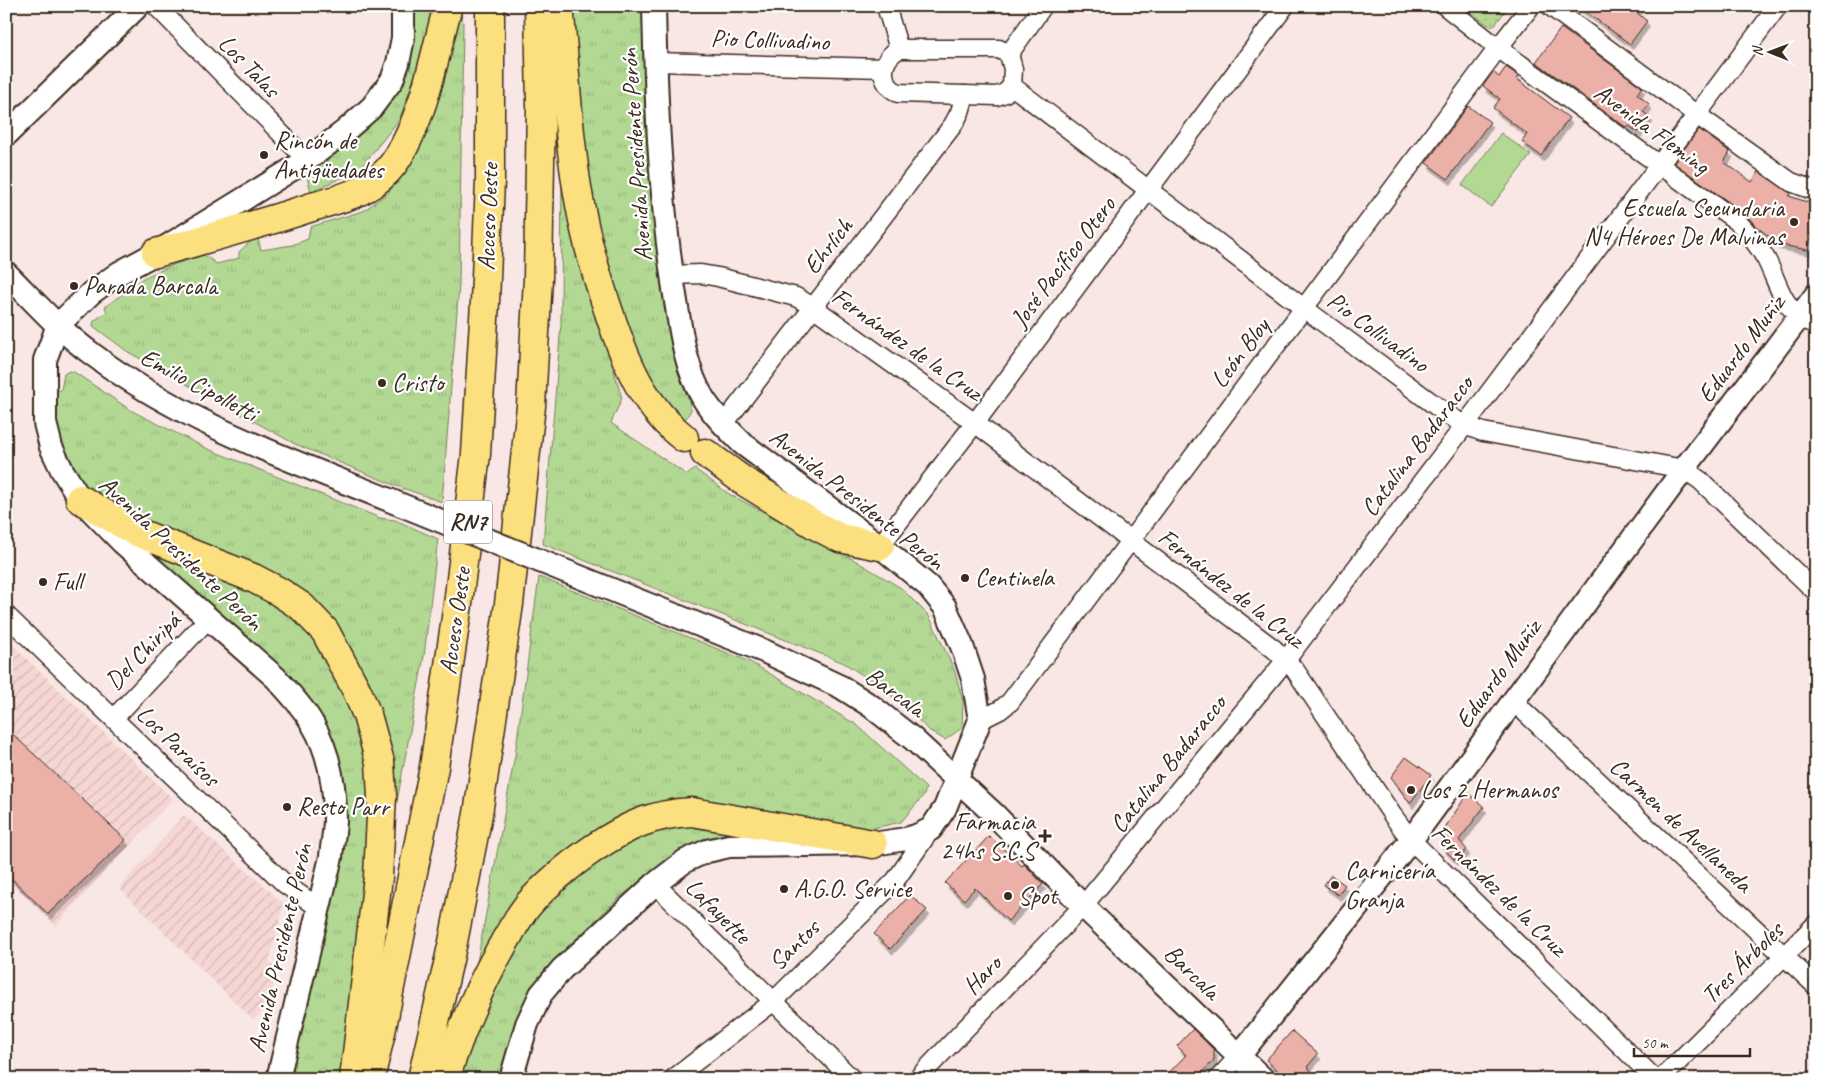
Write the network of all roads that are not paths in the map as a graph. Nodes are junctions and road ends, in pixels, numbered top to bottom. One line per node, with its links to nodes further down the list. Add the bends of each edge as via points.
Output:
1 (138, 6): 24 (street)
2 (156, 6): 25 (street, Los Talas)
3 (403, 6): 25 (street, Avenida Presidente Perón, via 403,38 392,80 372,108)
4 (448, 6): 29 (highway, via 424,98 408,138 388,170 355,193)
5 (490, 6): 66 (highway, Acceso Oeste / RN7, via 490,181 474,464 434,767)
6 (540, 6): 67 (highway, Acceso Oeste / RN7, via 538,278 531,406 500,674 478,814)
7 (559, 6): 44 (highway, via 580,210 597,278 620,343 650,404 668,425 745,482 840,538)
8 (654, 6): 19 (street, Avenida Presidente Perón)
9 (886, 6): 17 (street)
10 (1043, 6): 18 (street)
11 (1285, 6): 27 (street, José Pacífico Otero)
12 (1445, 6): 16 (street, Avenida Fleming)
13 (1531, 6): 16 (street, León Bloy)
14 (1550, 6): 23 (street, Avenida Fleming)
15 (1778, 6): 23 (street, Catalina Badaracco)
16 (1498, 48): 26 (street, Avenida Fleming); 34 (street, León Bloy)
17 (899, 49): 18 (street, via 1000,49); 20 (street, via 892,53)
18 (1010, 54): 21 (street)
19 (655, 62): 20 (street, Pio Collivadino); 31 (street, Avenida Presidente Perón)
20 (884, 68): 22 (street, via 889,87 898,93)
21 (1012, 86): 22 (street, via 997,96); 27 (street, Pio Collivadino)
22 (965, 95): 33 (street, Ehrlich, via 953,125)
23 (1696, 115): 26 (street, Catalina Badaracco); 28 (street, Avenida Fleming, via 1791,182)
24 (6, 135)
25 (307, 160): 29 (street, Avenida Presidente Perón)
26 (1660, 166): 35 (street, Avenida Fleming, via 1738,222 1756,241 1786,304); 39 (street, Catalina Badaracco)
27 (1148, 190): 34 (street, Pio Collivadino); 37 (street, José Pacífico Otero)
28 (1816, 191)
29 (156, 253): 36 (street, Avenida Presidente Perón, via 94,290)
30 (6, 273): 36 (street, Emilio Cipolletti)
31 (672, 275): 33 (street, Fernández de la Cruz, via 718,277 796,298); 38 (street, Avenida Presidente Perón, via 680,330 690,368 703,398)
32 (1816, 296): 35 (street, Eduardo Muñiz)
33 (812, 307): 37 (street, Fernández de la Cruz); 38 (street, Ehrlich)
34 (1305, 309): 39 (street, Pio Collivadino); 43 (street, León Bloy)
35 (1808, 321): 40 (street, Eduardo Muñiz)
36 (58, 325): 41 (street, Avenida Presidente Perón, via 45,360 45,422 51,447); 42 (street, Emilio Cipolletti, via 115,371 171,406)
37 (975, 423): 43 (street, Fernández de la Cruz); 44 (street, José Pacífico Otero)
38 (723, 425): 44 (street, Avenida Presidente Perón, via 743,444)
39 (1465, 425): 40 (street, Pio Collivadino, via 1482,432); 48 (street, Catalina Badaracco)
40 (1684, 470): 45 (street, Pio Collivadino, via 1701,481); 49 (street, Eduardo Muñiz)
41 (80, 499): 47 (street, Avenida Presidente Perón, via 122,542); 65 (highway, via 134,531 253,578 294,602 325,631 357,691 380,762 382,796 378,877)
42 (394, 502): 52 (street, Barcala, bridge, via 764,651 841,687 913,739)
43 (1130, 540): 48 (street, Fernández de la Cruz); 51 (street, León Bloy, via 1010,702)
44 (880, 546): 51 (street, Avenida Presidente Perón, via 928,586 945,607 973,679)
45 (1816, 592)
46 (6, 615): 50 (street, Los Paraísos)
47 (209, 618): 50 (street, Del Chiripá); 58 (street, Avenida Presidente Perón, via 276,678 312,723 321,742 334,790 335,820 331,857)
48 (1286, 660): 54 (street, Fernández de la Cruz); 57 (street, Catalina Badaracco)
49 (1512, 700): 54 (street, Eduardo Muñiz); 60 (street, Carmen de Avellaneda)
50 (114, 718): 58 (street, Los Paraísos, via 285,884)
51 (980, 720): 52 (street)
52 (956, 780): 53 (street, via 945,808); 57 (street, Barcala, via 994,814)
53 (931, 829): 55 (street, via 911,837); 62 (street, Santos, via 895,880)
54 (1411, 840): 63 (street, Eduardo Muñiz); 75 (street, Fernández de la Cruz)
55 (873, 844): 56 (street, via 722,848 685,861); 68 (highway, via 692,812 671,813 634,824 586,853 528,906 484,978)
56 (655, 884): 62 (street, Lafayette); 69 (street, via 562,969 541,994 527,1024)
57 (1083, 906): 63 (street, Barcala); 72 (street, Haro)
58 (319, 908): 64 (street, Avenida Presidente Perón)
59 (1816, 924): 60 (street, Tres Árboles)
60 (1784, 956): 61 (street, Carmen de Avellaneda); 76 (street, Tres Árboles)
61 (1816, 986)
62 (774, 1001): 70 (street, Santos); 71 (street, Lafayette)
63 (1239, 1056): 73 (street, Eduardo Muñiz); 74 (street, Barcala)
64 (278, 1079)
65 (354, 1079)
66 (370, 1079)
67 (422, 1079)
68 (445, 1079)
69 (511, 1079)
70 (673, 1079)
71 (852, 1079)
72 (917, 1079)
73 (1218, 1079)
74 (1263, 1079)
75 (1655, 1079)
76 (1661, 1079)

